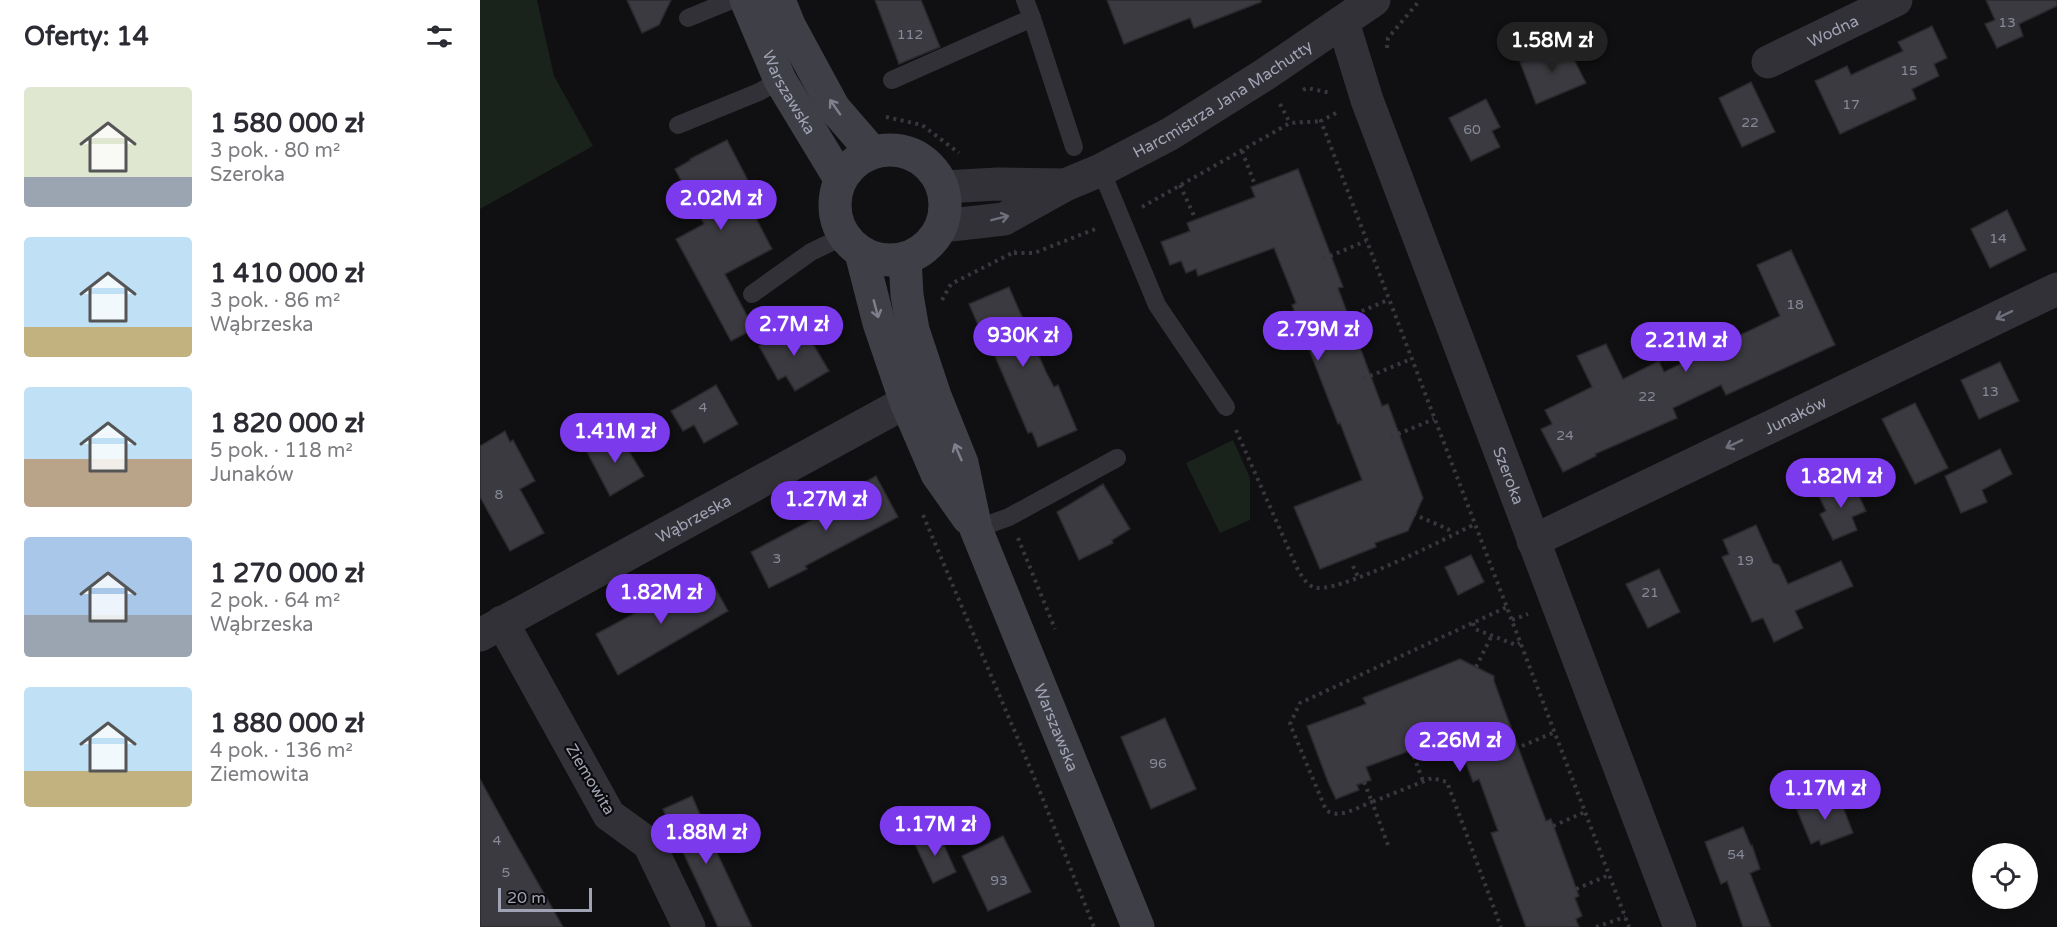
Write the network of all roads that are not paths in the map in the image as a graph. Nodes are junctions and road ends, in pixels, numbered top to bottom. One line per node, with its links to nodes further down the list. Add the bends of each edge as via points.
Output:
1 (732, 0): 8 (lane)
2 (746, 0): 11 (main road, Warszawska)
3 (779, 0): 15 (main road, Warszawska, one-way to 3, via 834,108)
4 (1025, 0): 9 (lane)
5 (1374, 0): 7 (street, Harcmistrza Jana Machutty)
6 (1896, 0): 10 (street, Wodna)
7 (1340, 11): 16 (street, Harcmistrza Jana Machutty, via 1170,135); 29 (street, Szeroka, via 1367,100)
8 (688, 18)
9 (1032, 18): 12 (lane); 14 (lane)
10 (1768, 62)
11 (780, 80): 13 (lane); 17 (main road, Warszawska)
12 (892, 80)
13 (678, 124)
14 (1074, 147)
15 (872, 152): 17 (main road, via 854,163); 19 (main road, via 894,149 915,155 932,168)
16 (1101, 170): 18 (street, Harcmistrza Jana Machutty); 26 (lane, via 1157,305)
17 (840, 180): 21 (main road, via 835,198 836,218)
18 (1065, 185): 19 (street, Harcmistrza Jana Machutty); 20 (street, Harcmistrza Jana Machutty, one-way to 18, via 1004,219)
19 (943, 187): 20 (main road, via 946,206)
20 (942, 226): 22 (main road, via 934,240)
21 (853, 244): 22 (main road, via 875,259); 24 (lane, via 811,252); 25 (main road, Warszawska, one-way to 25)
22 (905, 259): 28 (main road, Warszawska, one-way to 22, via 962,463 913,330)
23 (2057, 290): 29 (street, Junaków, one-way to 29)
24 (752, 294)
25 (906, 402): 28 (main road, Warszawska, via 937,474); 30 (street, Wąbrzeska)
26 (1226, 407)
27 (1117, 459): 28 (lane, via 1009,517)
28 (976, 529): 32 (main road, Warszawska)
29 (1533, 541): 33 (street, Szeroka)
30 (491, 628): 31 (street, Ziemowita, via 609,815 649,844)
31 (689, 927)
32 (1138, 927)
33 (1680, 927)

